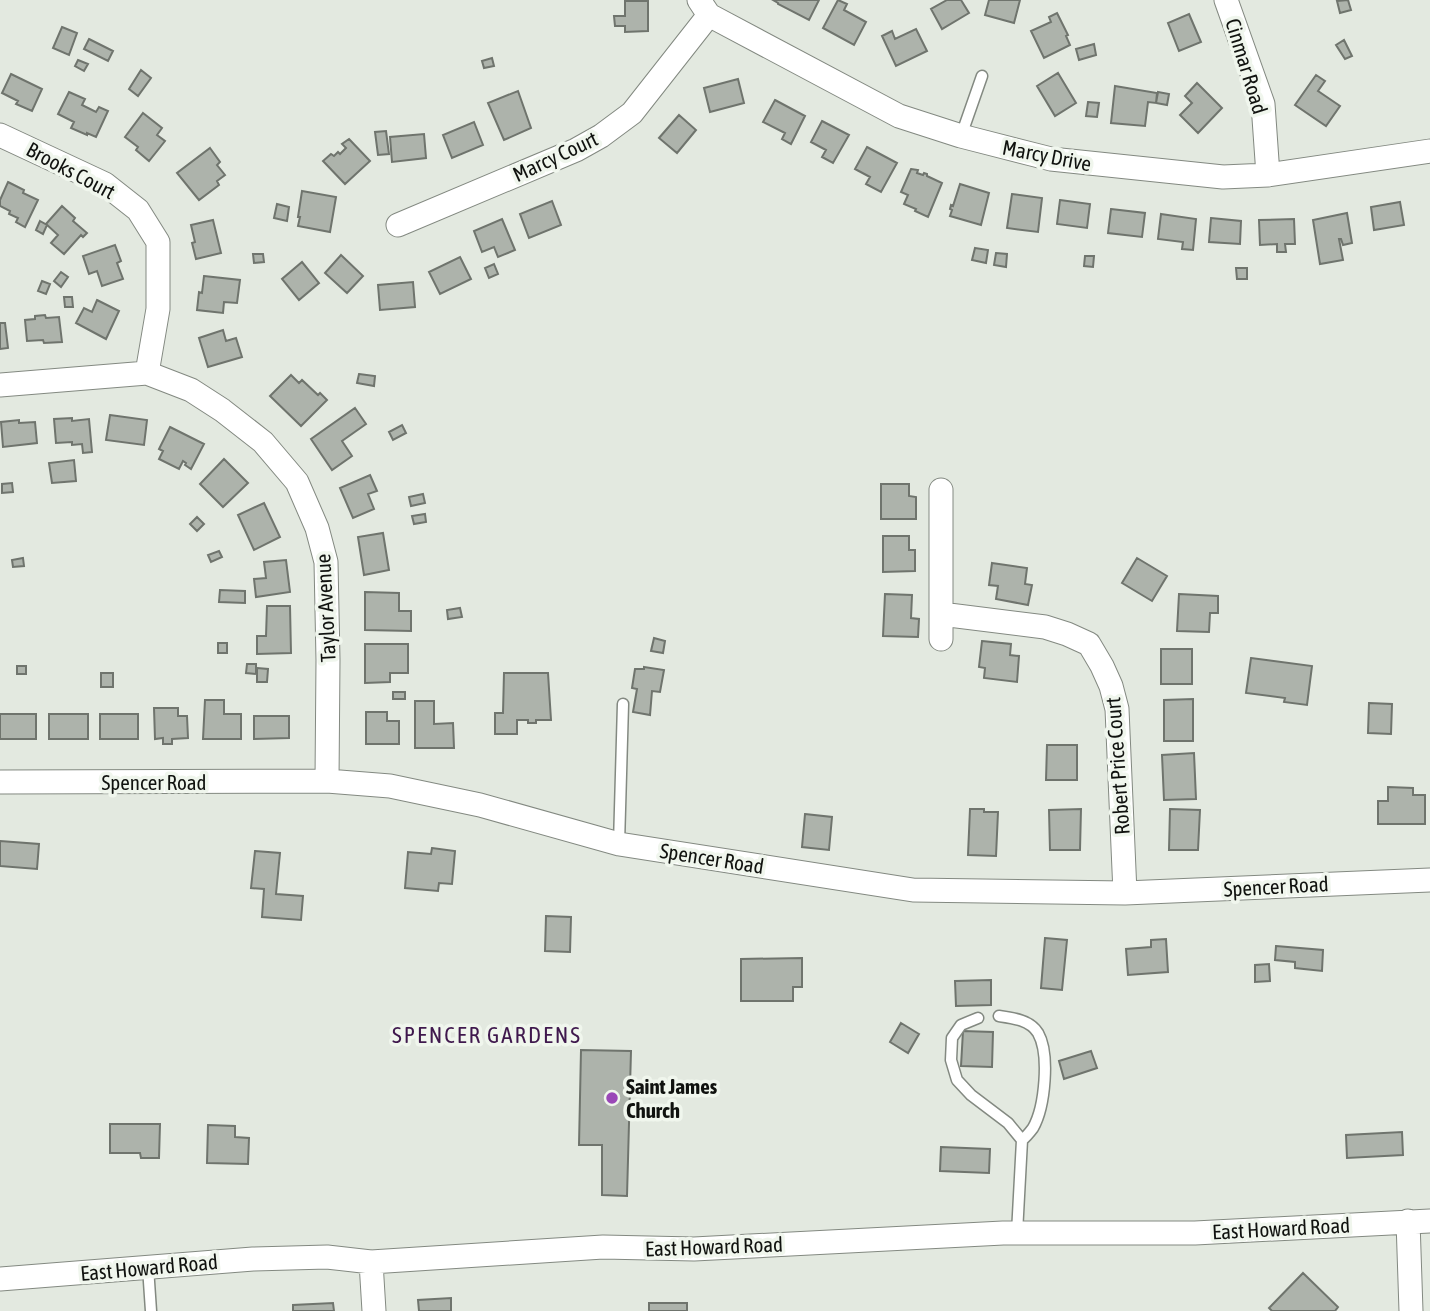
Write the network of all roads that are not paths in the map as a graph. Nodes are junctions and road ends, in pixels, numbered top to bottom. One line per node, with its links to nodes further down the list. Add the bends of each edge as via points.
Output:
1 (1226, 0): 7 (street, Cinmar Road, via 1263,104)
2 (704, 7): 5 (street, Marcy Drive, via 899,116); 8 (street, Marcy Court, via 632,113 601,136)
3 (982, 76): 5 (lane)
4 (0, 135): 9 (street, Brooks Court, via 105,184 138,210 158,242 158,309)
5 (961, 136): 7 (street, Marcy Drive, via 1051,159 1223,177)
6 (1430, 151): 7 (street, Marcy Drive)
7 (1268, 175)
8 (398, 225)
9 (148, 373): 10 (street, Taylor Avenue); 15 (street, Taylor Avenue, via 191,390 222,410 263,442 297,482 326,562)
10 (0, 385)
11 (941, 489): 12 (street)
12 (941, 614): 13 (street); 19 (street, Robert Price Court, via 1045,627 1088,644 1111,686 1117,709)
13 (941, 639)
14 (623, 704): 17 (lane)
15 (327, 781): 16 (street, Spencer Road); 17 (street, Spencer Road, via 390,786 480,805)
16 (0, 782)
17 (619, 844): 19 (street, Spencer Road, via 913,890)
18 (1430, 880): 19 (street, Spencer Road)
19 (1125, 893)
20 (999, 1016): 22 (lane, via 1019,1018 1037,1032 1045,1055 1042,1105 1033,1128)
21 (978, 1018): 22 (lane, via 961,1025 952,1038 951,1060 957,1080)
22 (1022, 1140): 24 (lane)
23 (1419, 1221): 24 (street, East Howard Road, via 1195,1233); 30 (street)
24 (1017, 1233): 25 (street, East Howard Road, via 694,1249 603,1247)
25 (371, 1262): 26 (street, East Howard Road, via 315,1257); 29 (street)
26 (148, 1267): 27 (street, East Howard Road); 28 (lane)
27 (0, 1279)
28 (151, 1311)
29 (374, 1311)
30 (1411, 1311)

